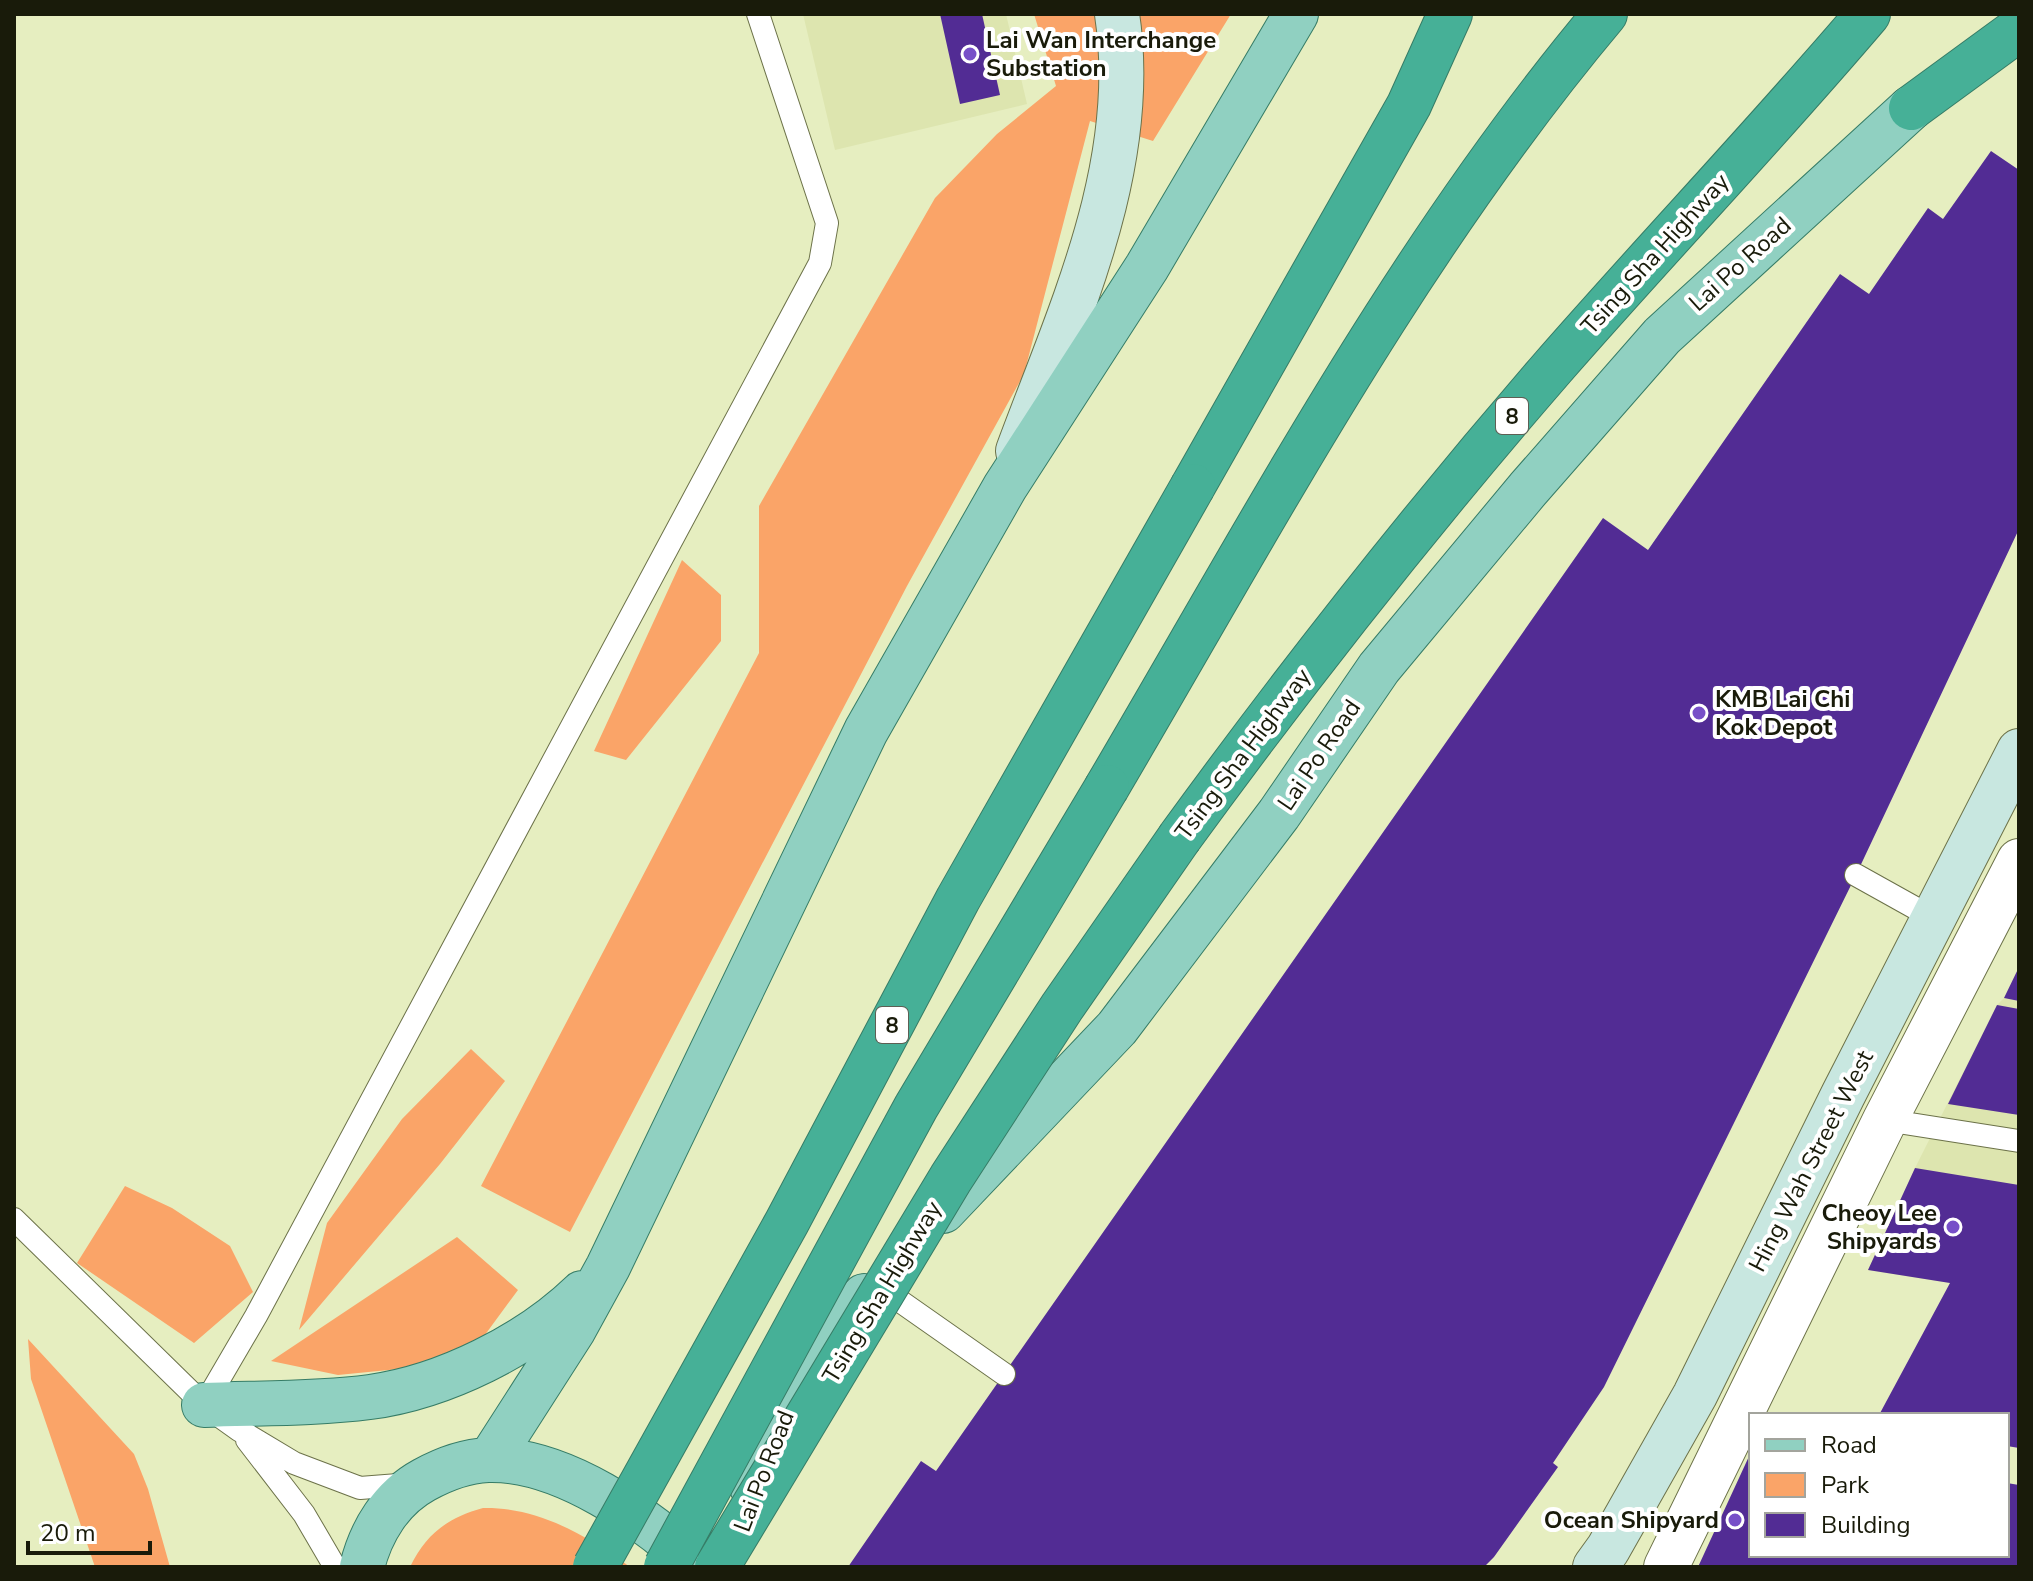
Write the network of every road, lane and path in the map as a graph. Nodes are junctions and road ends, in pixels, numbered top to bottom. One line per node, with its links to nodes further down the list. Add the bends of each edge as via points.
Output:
1 (758, 14): 23 (lane, via 827,223 820,263 271,1288)
2 (1117, 14): 12 (street, via 1119,127 1093,245)
3 (1296, 14): 12 (main road, via 1147,267)
4 (1450, 14): 10 (highway, 8)
5 (1469, 14): 10 (highway)
6 (1605, 14): 29 (highway, bridge, via 1492,158 1339,393 916,1107)
7 (1868, 14): 31 (highway, Tsing Sha Highway / 8, bridge, via 1554,366 1363,596 1229,770 1062,1007 951,1178)
8 (2008, 14): 11 (street, Lai Po Road)
9 (2019, 29): 11 (highway)
10 (1409, 105): 28 (highway, 8, bridge, via 958,899)
11 (1911, 108): 21 (main road, Lai Po Road, via 1662,336 1379,668 1279,814 1117,1028)
12 (1005, 487): 20 (main road, via 866,731)
13 (2019, 751): 16 (street, Hing Wah Street West)
14 (2019, 861): 17 (street, Hing Wah Street West)
15 (1856, 875): 16 (lane)
16 (1935, 919): 33 (street, Hing Wah Street West, via 1695,1395)
17 (1885, 1120): 18 (lane); 34 (street, Hing Wah Street West)
18 (2019, 1141)
19 (14, 1219): 23 (lane)
20 (608, 1267): 23 (main road, via 560,1315 523,1340 441,1378 373,1396); 24 (main road)
21 (874, 1283): 22 (lane); 32 (main road, Lai Po Road, via 814,1358 774,1429 746,1503)
22 (1004, 1374)
23 (221, 1418): 25 (lane, via 294,1463 360,1488); 26 (lane, via 304,1514)
24 (490, 1460): 25 (main road, via 453,1467); 30 (main road, via 532,1466 614,1502 660,1532)
25 (417, 1484): 27 (main road, via 380,1521)
26 (335, 1567)
27 (362, 1567)
28 (595, 1567)
29 (666, 1567)
30 (698, 1567)
31 (717, 1567)
32 (731, 1567)
33 (1595, 1567)
34 (1666, 1567)

